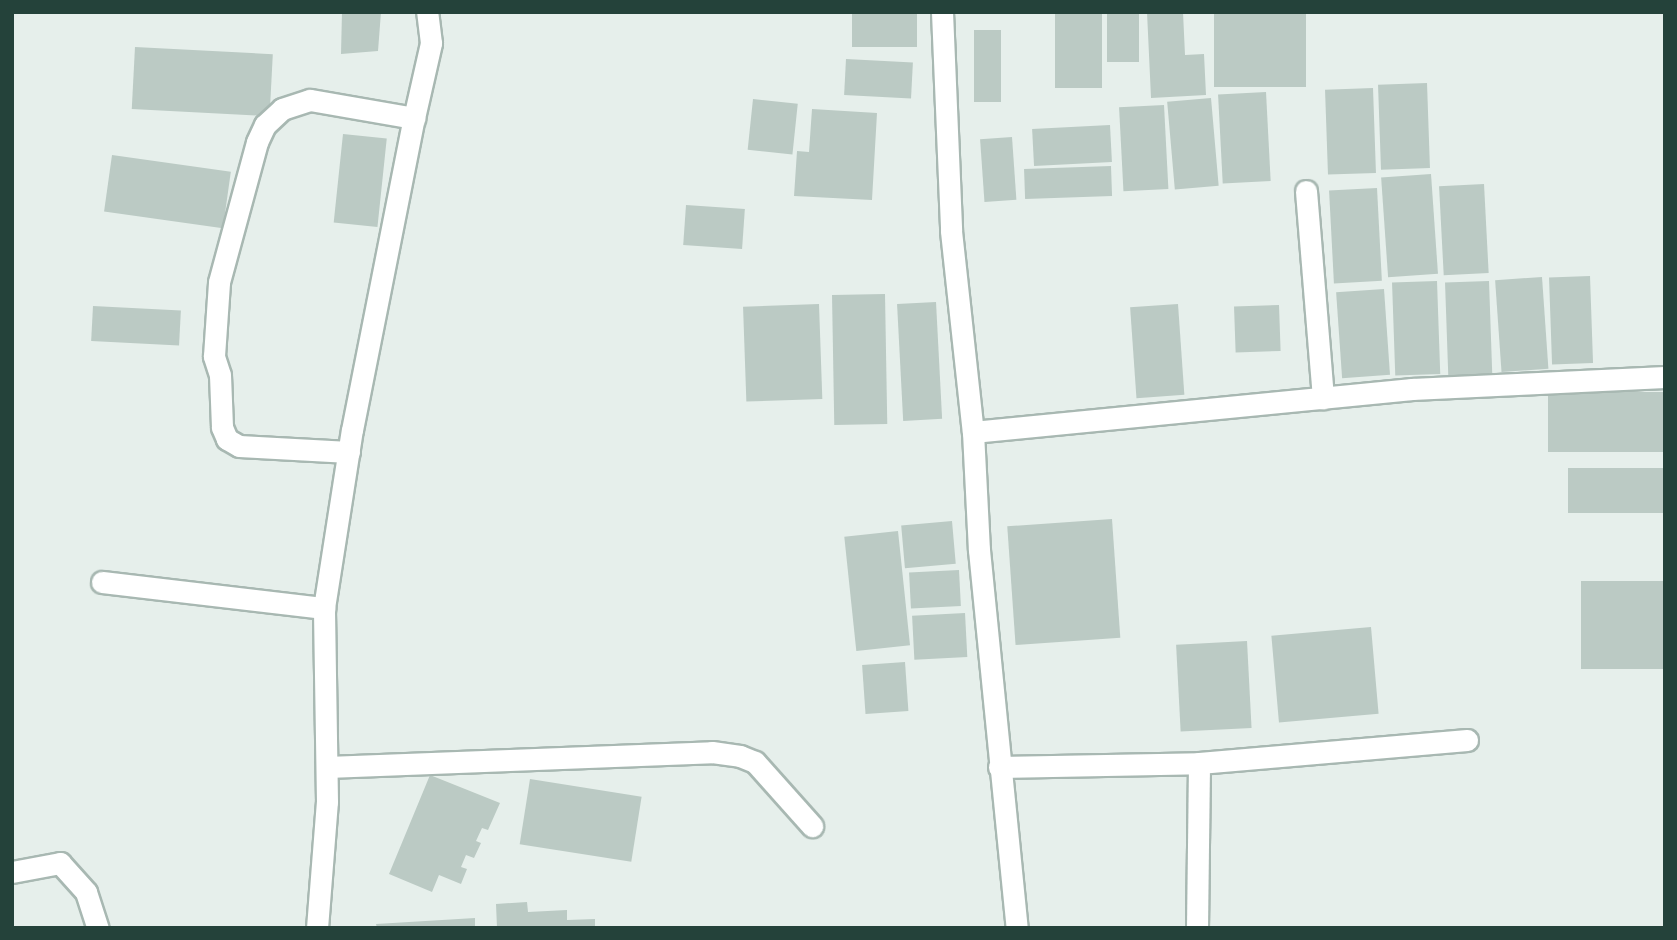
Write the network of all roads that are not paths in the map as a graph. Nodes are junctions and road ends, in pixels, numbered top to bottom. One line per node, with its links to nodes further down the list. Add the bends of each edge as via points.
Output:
1 (427, 12): 3 (street, via 432,43)
2 (942, 12): 7 (street, via 951,231)
3 (414, 118): 8 (street); 8 (street, via 310,100 282,109 265,125 257,142 219,282 214,356 227,439 239,446)
4 (1306, 191): 6 (street)
5 (1665, 377): 6 (street, via 1412,389)
6 (1323, 398): 7 (street)
7 (973, 432): 14 (street)
8 (349, 452): 10 (street)
9 (103, 582): 10 (street)
10 (324, 608): 13 (street)
11 (1467, 740): 12 (street)
12 (1199, 763): 14 (street); 20 (street)
13 (327, 767): 15 (street, via 721,754 755,762); 18 (street)
14 (999, 767): 19 (street)
15 (812, 826)
16 (12, 873): 17 (street, via 60,863 86,892)
17 (97, 928)
18 (317, 928)
19 (1017, 928)
20 (1197, 928)

